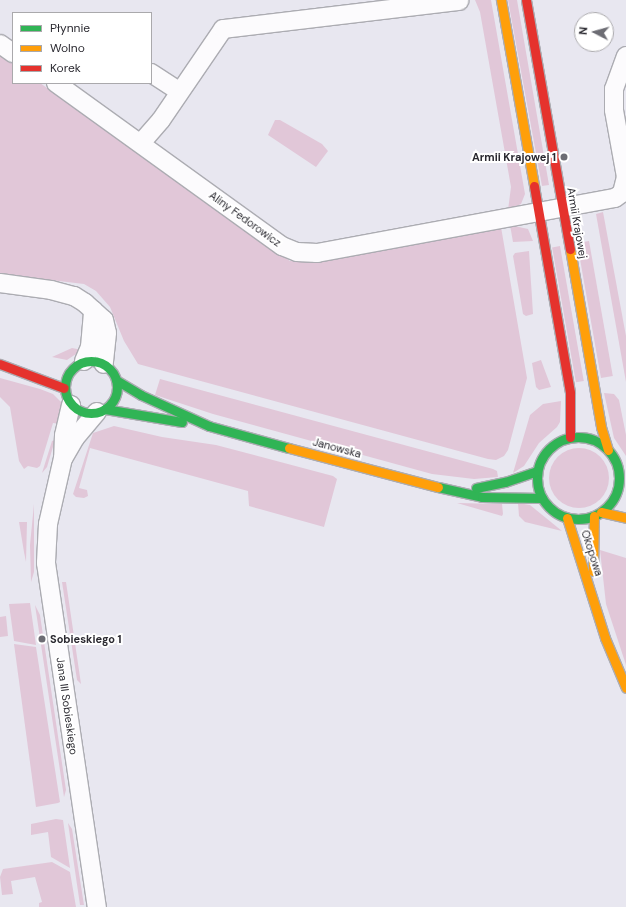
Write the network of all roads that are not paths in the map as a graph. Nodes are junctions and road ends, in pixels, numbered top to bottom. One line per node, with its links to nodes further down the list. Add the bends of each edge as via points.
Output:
1 (501, 0): 13 (main road)
2 (526, 0): 12 (main road, Armii Krajowej)
3 (459, 1): 9 (street, via 223,29)
4 (0, 44): 5 (street)
5 (12, 52)
6 (626, 56): 11 (street, via 616,79 614,98 626,177)
7 (152, 74): 9 (street)
8 (57, 84): 10 (street, Aliny Fedorowicz)
9 (179, 92): 10 (street, via 161,120)
10 (140, 143): 13 (street, Aliny Fedorowicz, via 282,246 297,252 316,253)
11 (624, 193): 12 (street, Aliny Fedorowicz, via 611,200)
12 (562, 208): 13 (street, Aliny Fedorowicz); 27 (main road, Armii Krajowej, via 601,427)
13 (537, 212): 26 (main road, via 570,393)
14 (0, 283): 15 (street, via 74,296)
15 (93, 310): 16 (street, via 90,348); 18 (street, via 104,320)
16 (84, 361): 18 (main road); 22 (main road, via 63,374)
17 (0, 364): 19 (main road)
18 (104, 364): 21 (main road, via 112,370)
19 (15, 368): 20 (main road); 22 (main road)
20 (45, 370)
21 (116, 380): 24 (main road, via 116,396); 25 (main road, Janowska, via 141,395)
22 (64, 388): 23 (main road)
23 (71, 405): 24 (main road, via 83,412); 28 (street, Jana III Sobieskiego, via 64,435)
24 (101, 411): 25 (main road, Janowska); 28 (street, Jana III Sobieskiego, via 75,438)
25 (209, 426): 31 (main road, Janowska, via 422,484)
26 (570, 437): 27 (main road, via 593,439); 29 (main road, via 548,449)
27 (608, 450): 30 (main road, via 618,467)
28 (63, 458): 39 (street, Jana III Sobieskiego, via 48,524 46,563)
29 (537, 472): 31 (main road, Janowska, via 505,482); 33 (main road, via 537,485)
30 (618, 487): 32 (main road); 34 (main road, via 610,503)
31 (459, 491): 33 (main road, Janowska, via 482,497)
32 (626, 494)
33 (542, 498): 35 (main road, via 555,512)
34 (598, 514): 35 (main road, via 584,519); 36 (main road); 37 (main road, Okopowa)
35 (567, 518): 37 (main road, Okopowa)
36 (626, 518)
37 (593, 597): 38 (main road, Okopowa, via 605,638)
38 (626, 688)
39 (97, 907)

